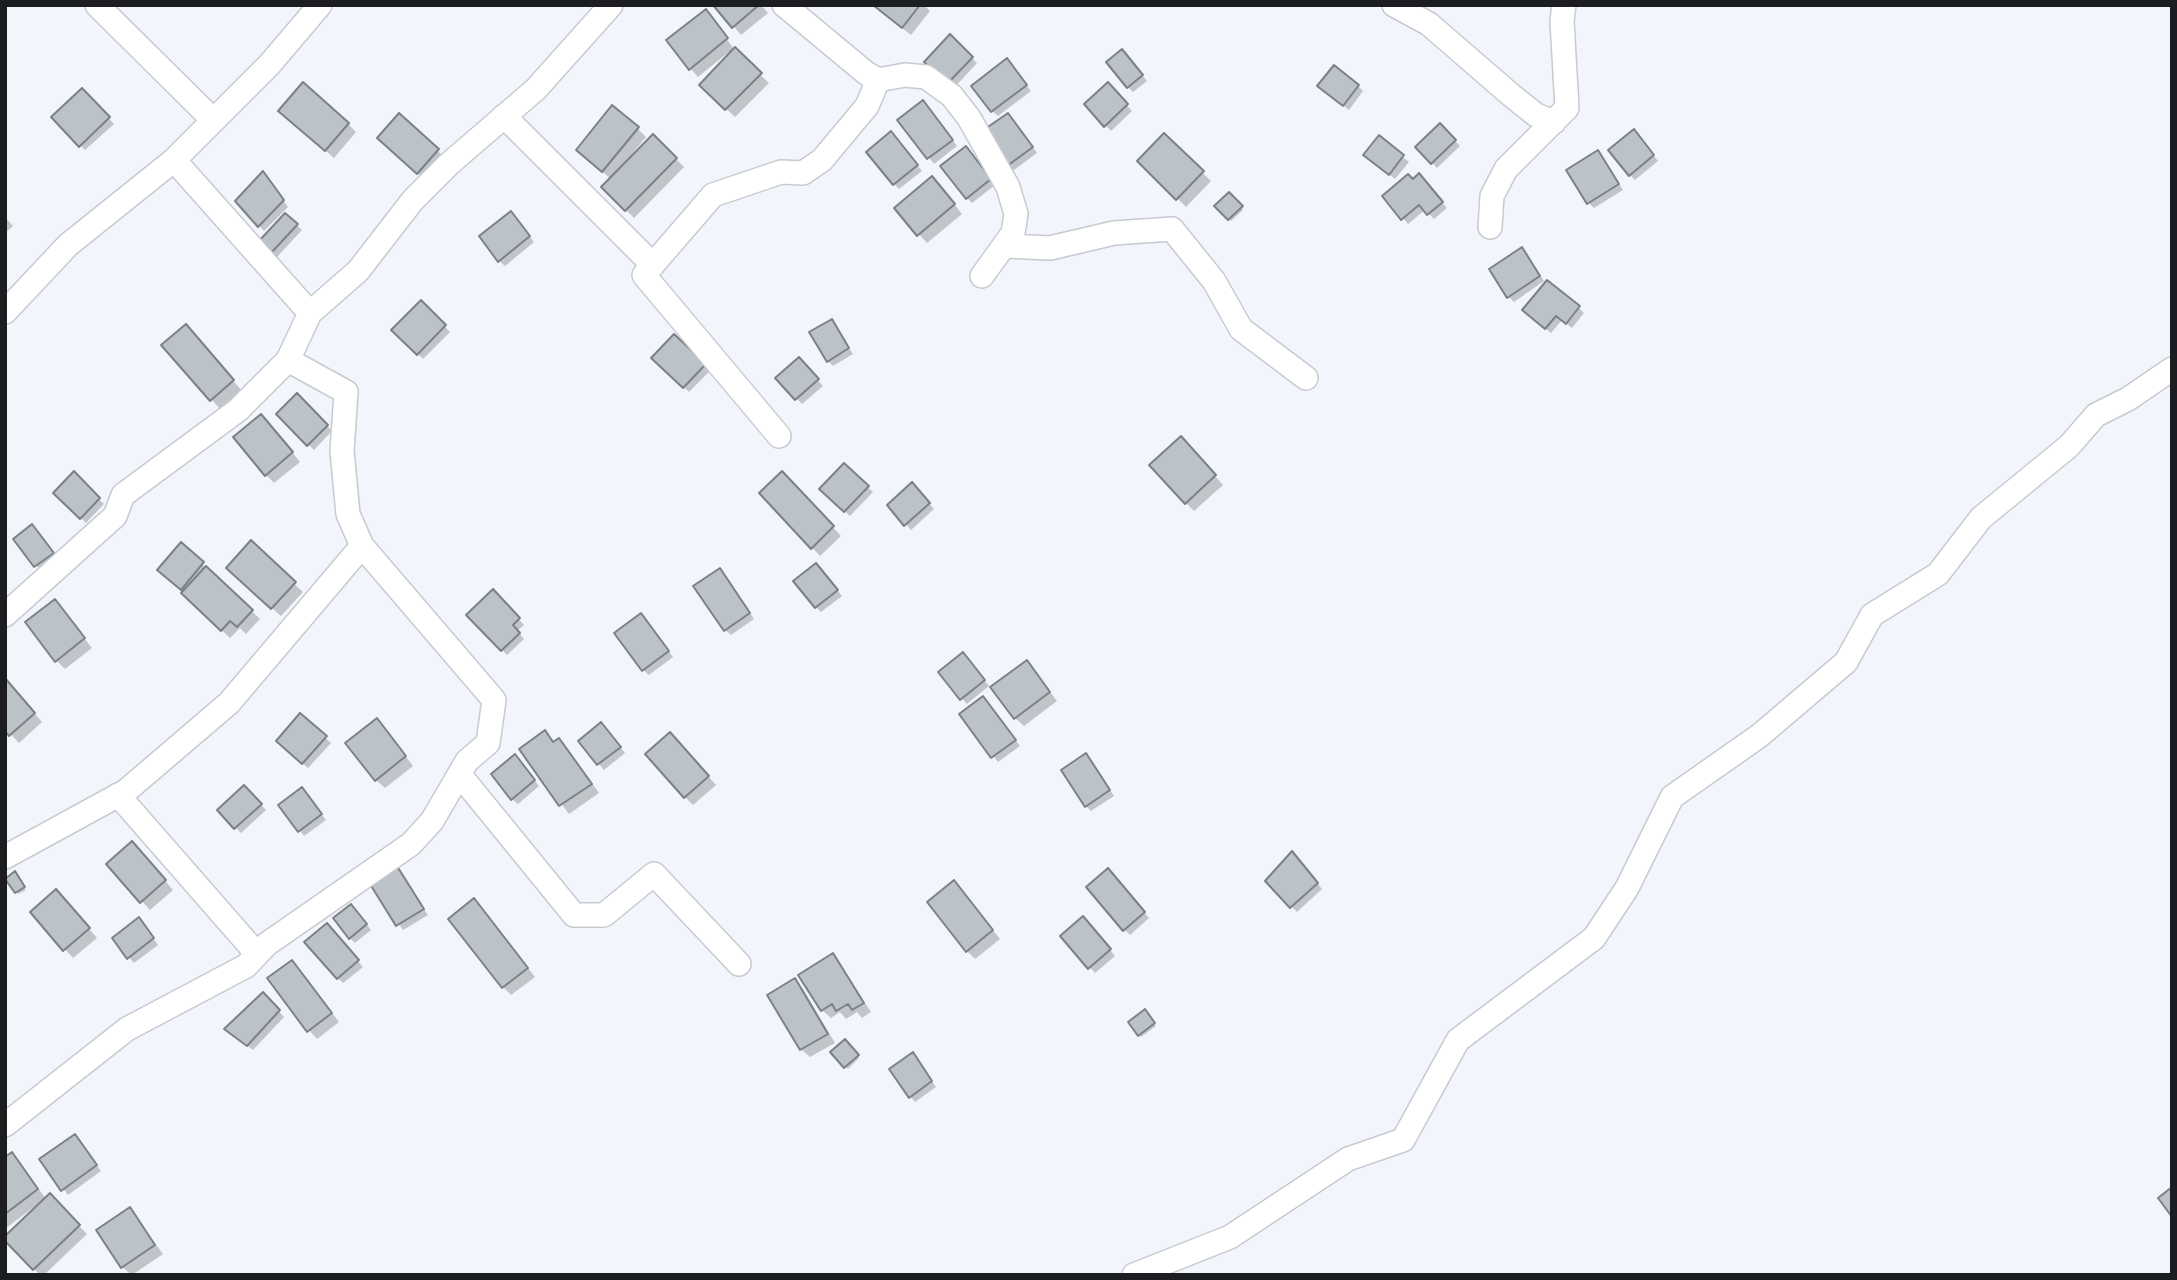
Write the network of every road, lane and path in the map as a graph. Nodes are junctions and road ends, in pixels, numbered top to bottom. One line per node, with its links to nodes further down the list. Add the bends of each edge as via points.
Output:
1 (97, 5): 9 (street)
2 (320, 5): 9 (street, via 269,65)
3 (611, 5): 8 (street, via 536,89)
4 (784, 5): 7 (street)
5 (1394, 5): 10 (street, via 1429,24 1536,115)
6 (1564, 5): 10 (street, via 1567,108)
7 (878, 80): 13 (street, via 926,77 952,96 969,118 1008,187 1016,214); 14 (street, via 867,106 822,160 803,173 781,172 713,195)
8 (504, 116): 14 (street); 17 (street, via 449,164 358,271)
9 (212, 119): 11 (street)
10 (1554, 122): 12 (street, via 1506,169 1492,196)
11 (174, 160): 16 (street, via 68,245); 17 (street)
12 (1490, 227)
13 (1005, 246): 15 (street); 20 (street, via 1050,248 1114,233 1172,229 1214,281 1241,329)
14 (653, 265): 21 (street, via 644,275)
15 (982, 276)
16 (5, 312)
17 (310, 313): 18 (street)
18 (288, 360): 22 (street, via 346,392 342,451 348,514); 23 (street, via 238,410 124,495 115,516)
19 (2172, 369): 30 (street, via 2095,415 2069,446 1981,518 1938,574 1872,615 1846,662 1759,736 1672,797 1628,888 1594,938 1458,1040 1403,1140 1348,1159 1230,1237)
20 (1306, 378)
21 (779, 436)
22 (362, 545): 24 (street, via 494,701 488,743 467,761); 25 (street, via 229,704)
23 (5, 615)
24 (460, 775): 27 (street, via 432,821 411,844); 28 (street, via 574,915 604,915 653,874)
25 (118, 795): 26 (street); 27 (street)
26 (5, 857)
27 (257, 954): 29 (street, via 246,966 127,1029)
28 (738, 964)
29 (5, 1125)
30 (1134, 1275)

